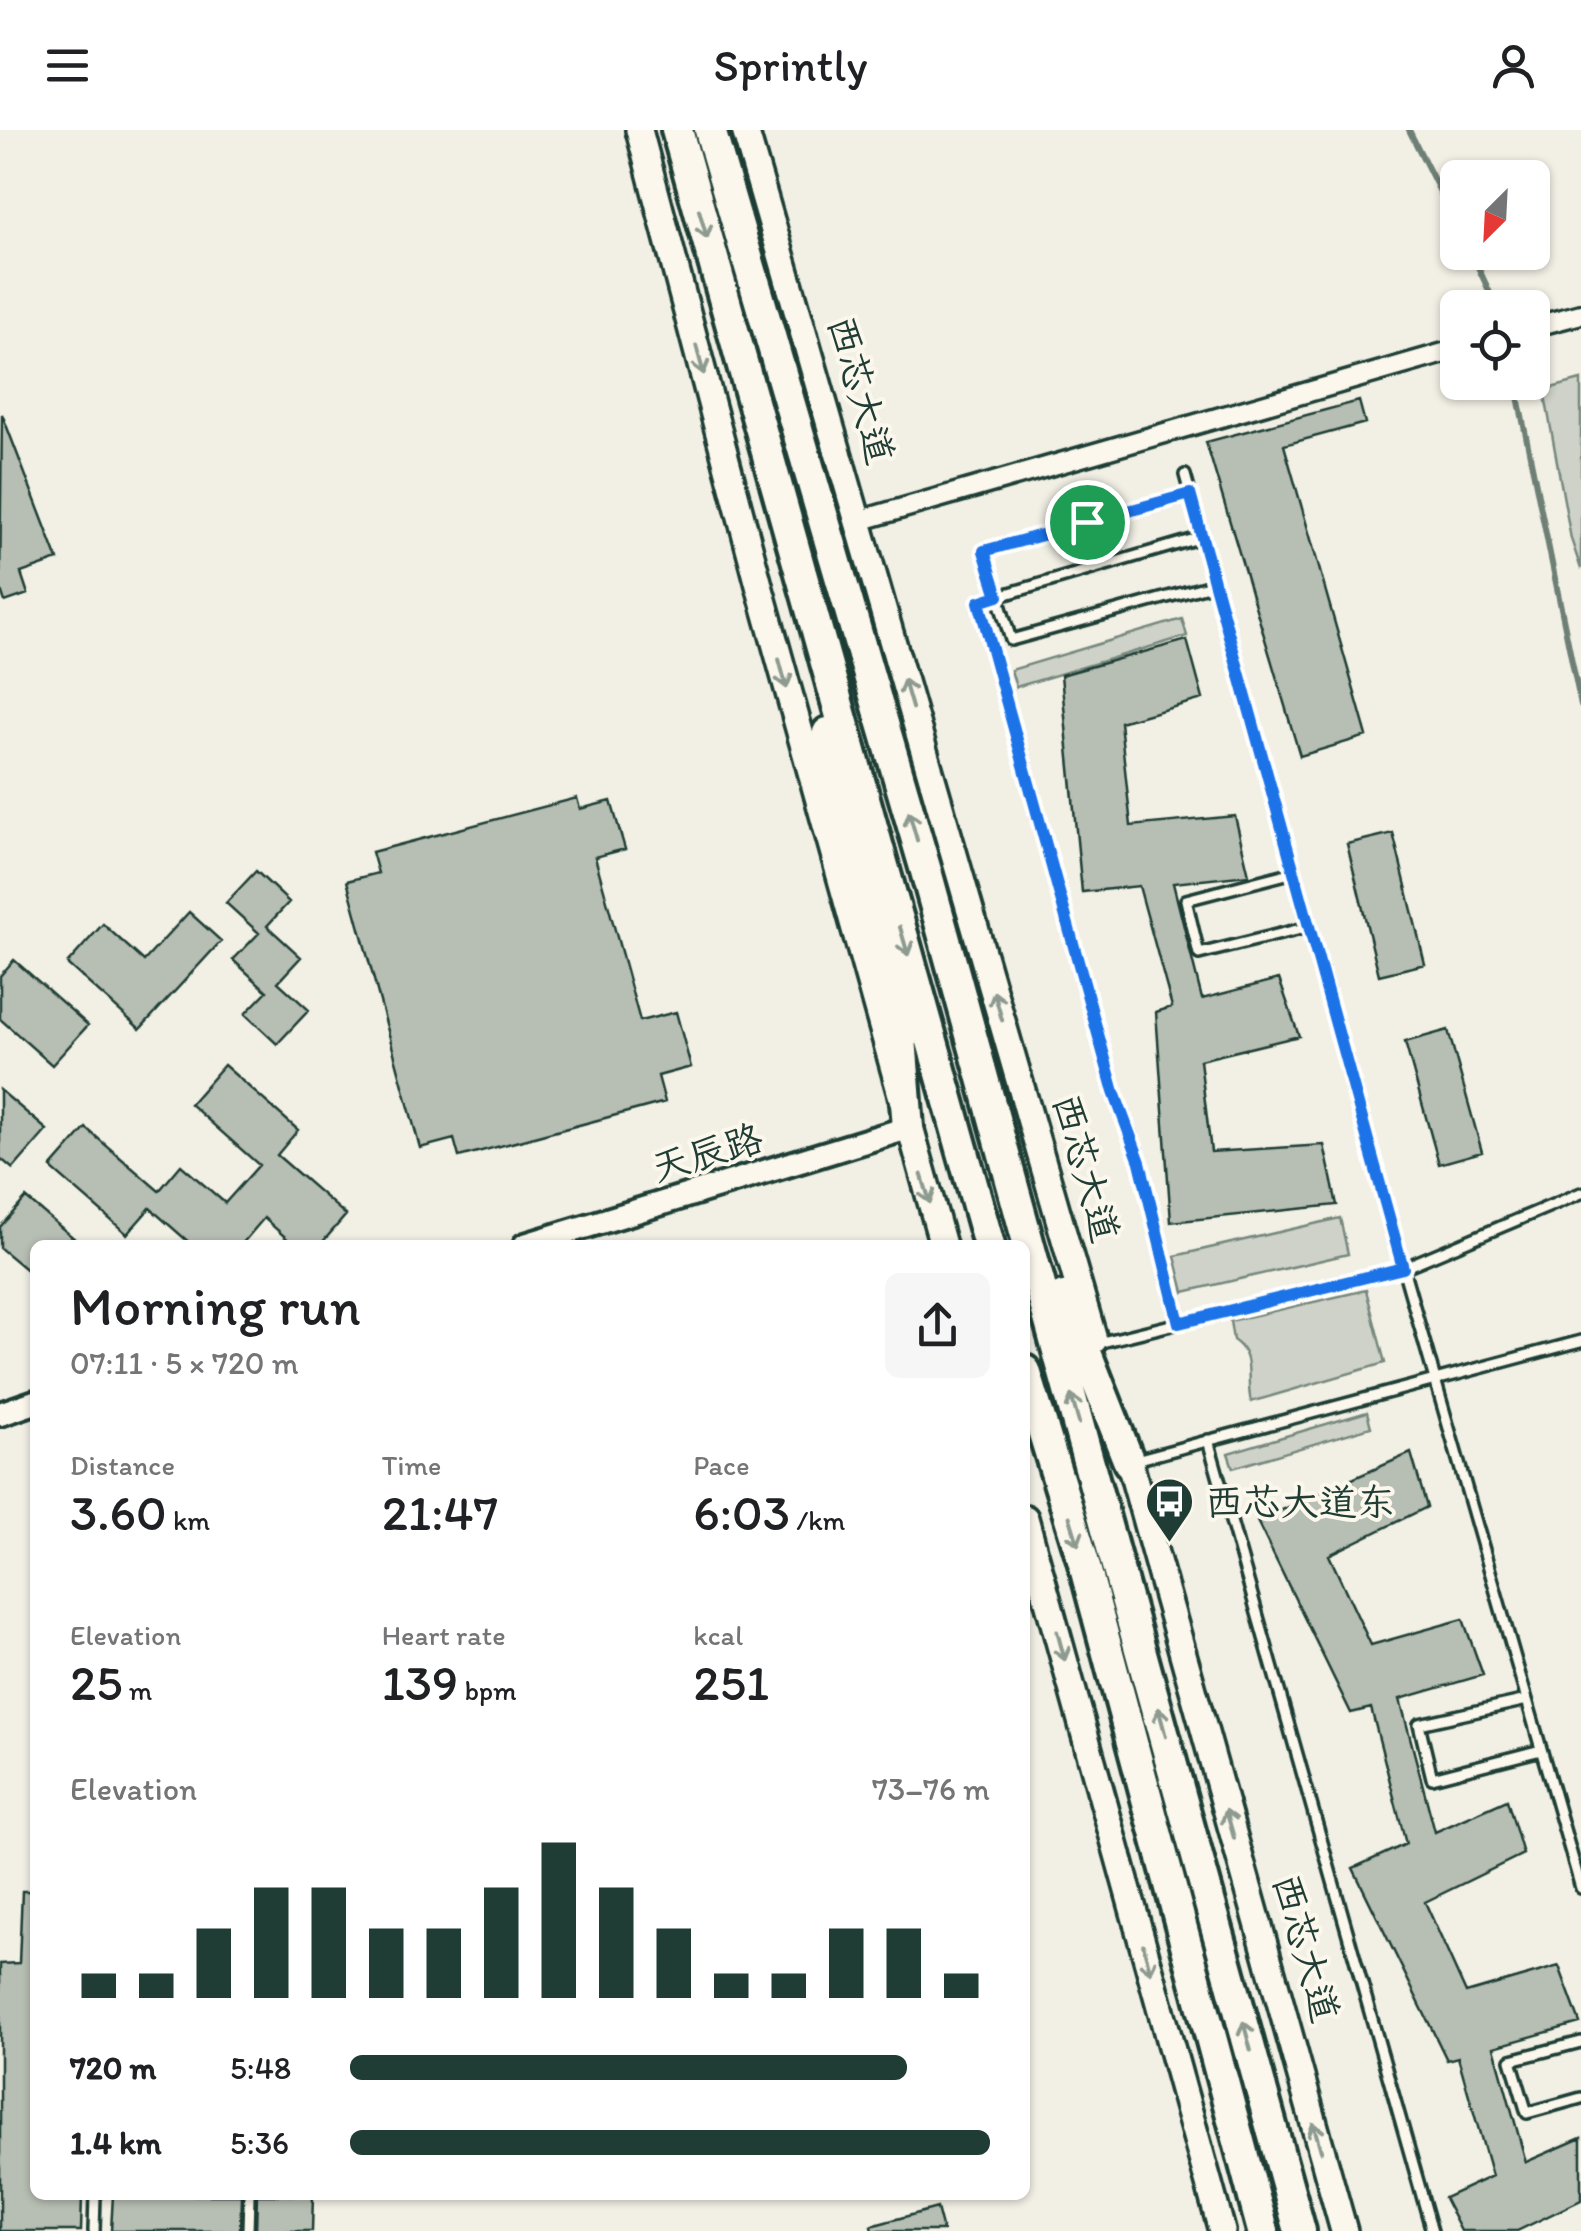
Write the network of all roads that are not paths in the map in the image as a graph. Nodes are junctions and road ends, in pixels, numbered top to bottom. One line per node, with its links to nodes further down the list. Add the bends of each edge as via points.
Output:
1 (639, 130): 18 (main road, one-way to 18)
2 (677, 130): 11 (highway, one-way to 11)
3 (710, 130): 15 (highway, 西芯大道, one-way to 3)
4 (745, 130): 10 (main road, 西芯大道)
5 (1581, 314): 6 (street)
6 (1550, 322)
7 (1440, 353): 10 (street)
8 (1185, 475): 9 (lane)
9 (1190, 494): 12 (lane); 14 (lane, via 984,551)
10 (858, 521): 28 (main road, 西芯大道, one-way to 10)
11 (789, 529): 18 (highway, via 843,814 901,1038); 22 (highway, one-way to 22)
12 (1202, 537): 13 (lane); 14 (lane)
13 (1215, 584): 14 (lane, via 1011,640); 16 (lane)
14 (998, 596): 26 (lane, via 979,602 1114,1092 1140,1162)
15 (926, 870): 23 (highway, 西芯大道, one-way to 15); 34 (highway, via 1002,1085 1072,1324)
16 (1294, 872): 17 (lane); 17 (lane, via 1186,900 1199,954)
17 (1309, 927): 25 (lane)
18 (908, 1128): 20 (street, 天辰路); 21 (main road, one-way to 21)
19 (1581, 1193): 25 (lane)
20 (541, 1240)
21 (942, 1240)
22 (988, 1240)
23 (1028, 1240)
24 (1030, 1248): 47 (highway, 西芯大道, one-way to 24)
25 (1403, 1268): 26 (lane); 29 (lane)
26 (1179, 1323): 28 (lane)
27 (1580, 1341): 29 (lane)
28 (1095, 1344): 34 (main road, 西芯大道)
29 (1434, 1380): 33 (lane); 36 (lane)
30 (1030, 1388): 46 (highway, one-way to 46)
31 (30, 1404): 32 (street)
32 (0, 1414)
33 (1208, 1440): 34 (lane); 49 (lane)
34 (1129, 1462): 48 (main road, 西芯大道, one-way to 34)
35 (1030, 1536): 45 (main road, one-way to 45)
36 (1526, 1700): 37 (lane); 37 (lane, via 1419,1724 1432,1778)
37 (1541, 1750): 38 (lane)
38 (1581, 1888)
39 (1581, 2042): 40 (lane, via 1510,2060 1527,2112)
40 (1581, 2098)
41 (96, 2200): 43 (lane)
42 (250, 2200): 44 (lane)
43 (94, 2231)
44 (248, 2231)
45 (1222, 2231)
46 (1263, 2231)
47 (1300, 2231)
48 (1344, 2231)
49 (1432, 2231)

